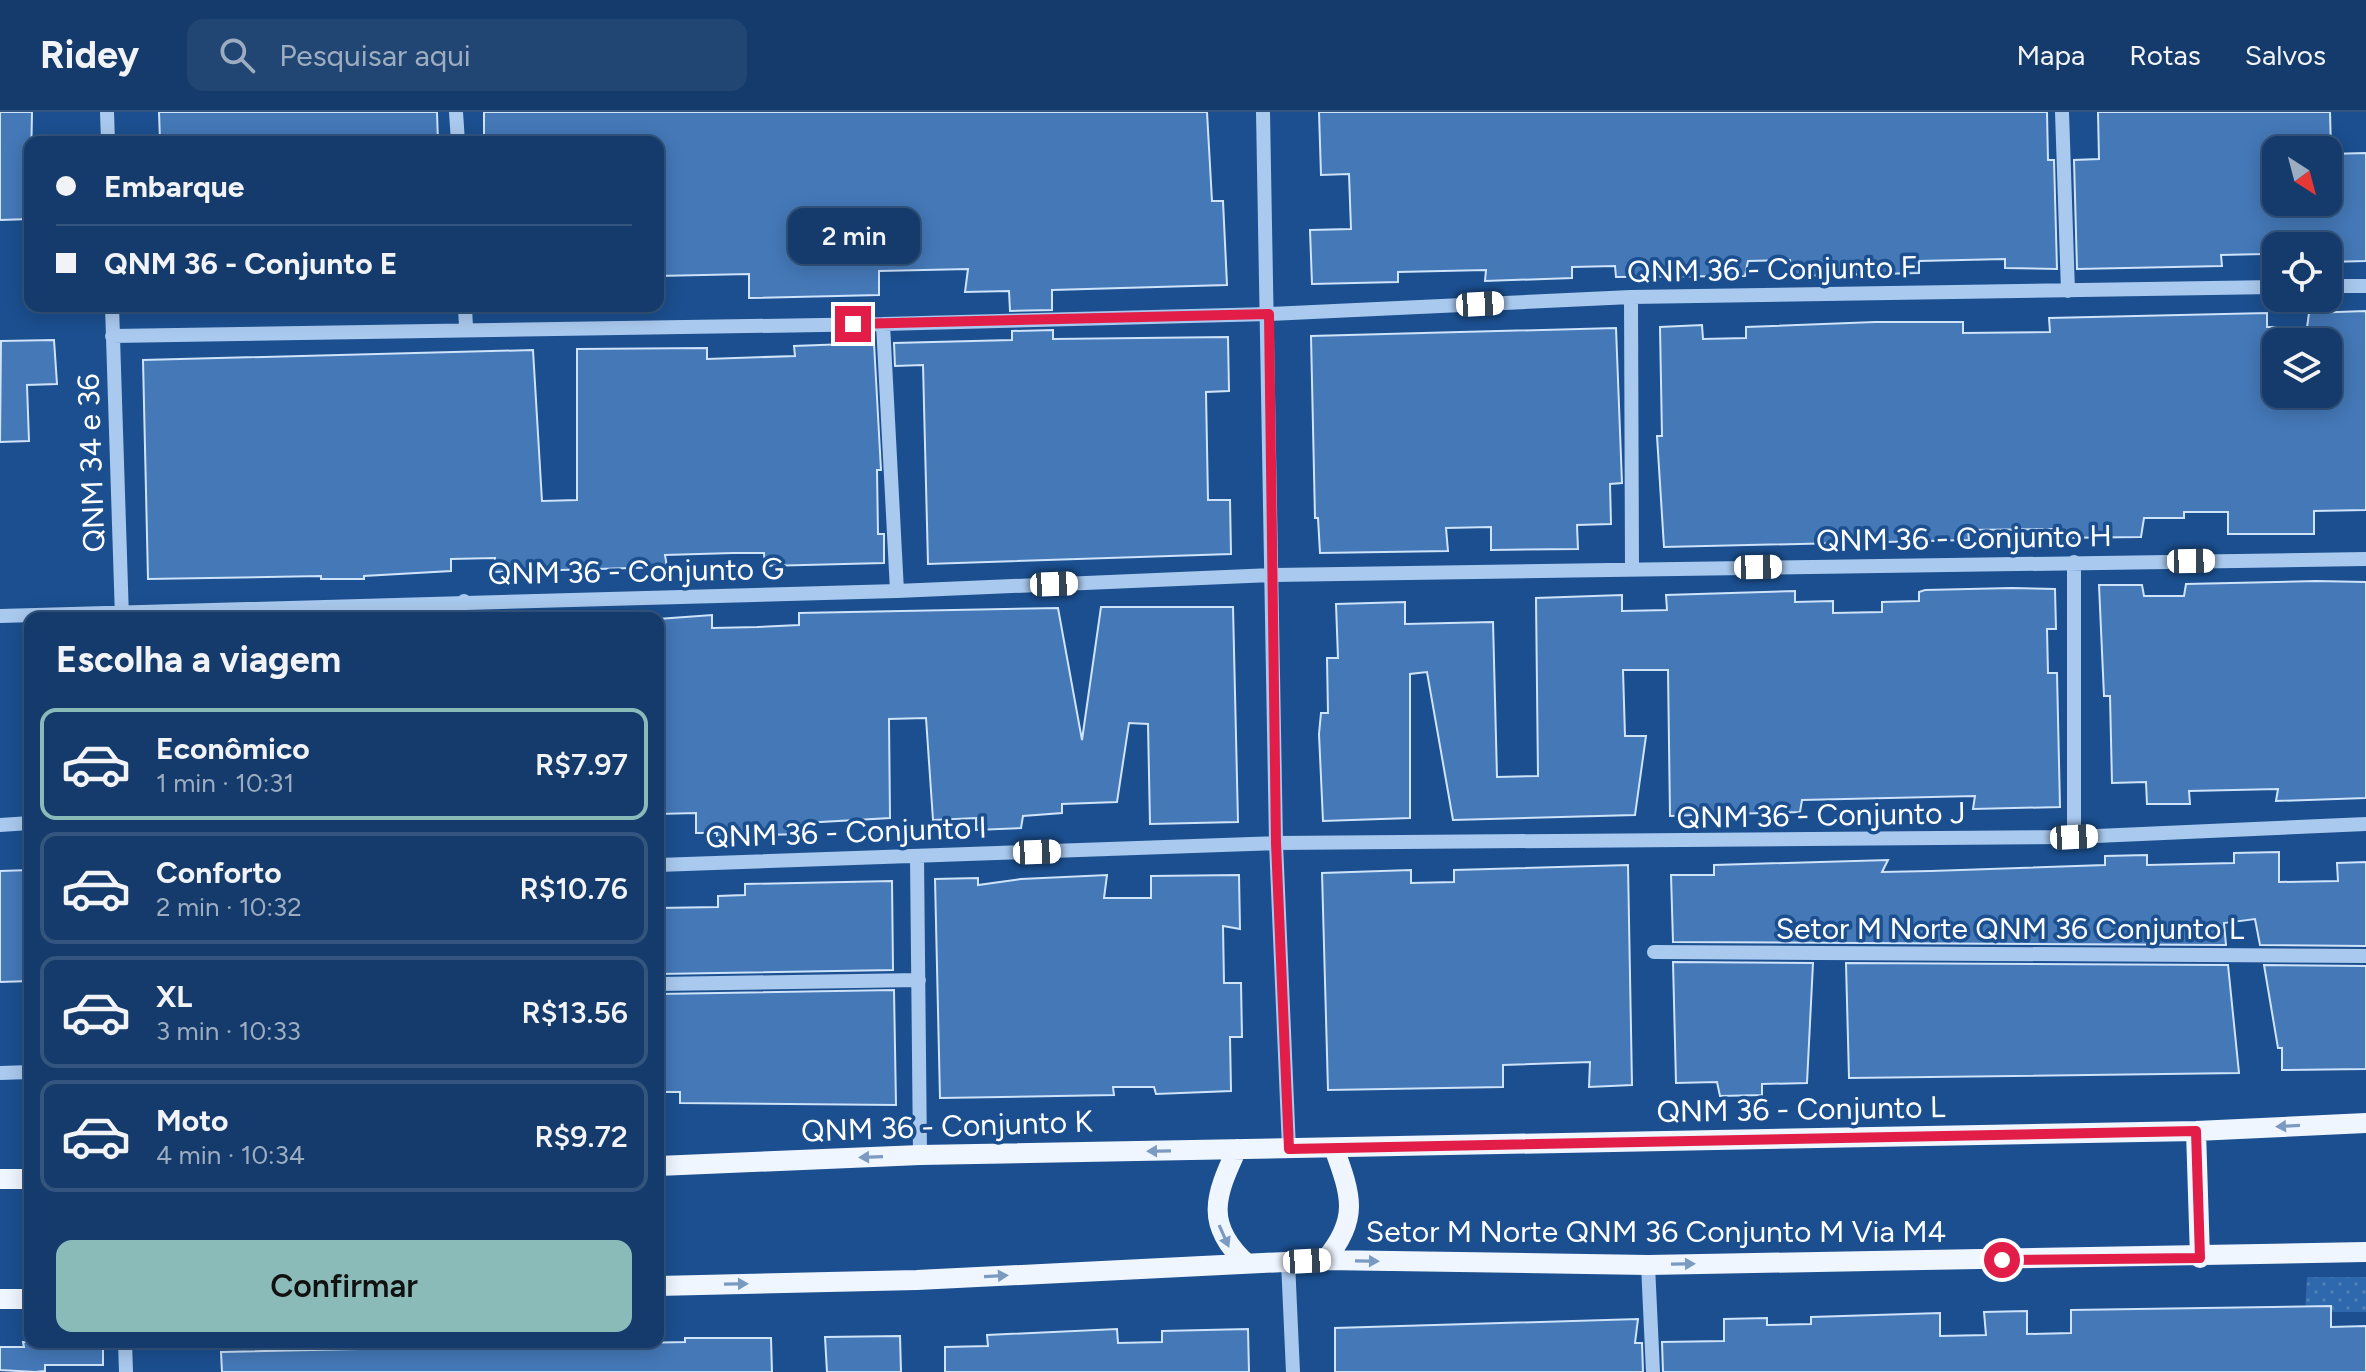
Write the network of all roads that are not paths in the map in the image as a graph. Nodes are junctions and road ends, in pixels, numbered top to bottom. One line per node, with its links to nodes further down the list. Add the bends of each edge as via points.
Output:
1 (107, 112): 5 (street)
2 (456, 112): 6 (street)
3 (1263, 112): 14 (street)
4 (2062, 112): 10 (street)
5 (108, 136)
6 (458, 136)
7 (2342, 286): 8 (street)
8 (2366, 286)
9 (2262, 287): 10 (street, QNM 36 - Conjunto F)
10 (2068, 291): 11 (street, QNM 36 - Conjunto F)
11 (1631, 297): 14 (street, QNM 36 - Conjunto F); 20 (street)
12 (112, 312): 17 (street, QNM 34 e 36)
13 (465, 312): 16 (street)
14 (1269, 314): 15 (street, QNM 36 - Conjunto F); 21 (street)
15 (883, 324): 16 (street, QNM 36 - Conjunto F); 22 (street)
16 (466, 328): 17 (street, QNM 36 - Conjunto F)
17 (112, 336): 24 (street, QNM 34 e 36)
18 (2366, 559): 19 (street, QNM 36 - Conjunto H)
19 (2074, 562): 20 (street, QNM 36 - Conjunto H); 32 (street)
20 (1632, 569): 21 (street, QNM 36 - Conjunto H)
21 (1274, 575): 22 (street, QNM 36 - Conjunto G); 33 (street)
22 (897, 591): 23 (street, QNM 36 - Conjunto G)
23 (464, 601): 25 (street, QNM 36 - Conjunto G); 26 (street)
24 (122, 612)
25 (213, 612)
26 (464, 612)
27 (0, 616): 28 (street, QNM 36 - Conjunto G)
28 (24, 616)
29 (24, 823): 31 (street)
30 (2366, 824): 32 (street, QNM 36 - Conjunto J)
31 (0, 825)
32 (2074, 837): 33 (street, QNM 36 - Conjunto J)
33 (1276, 843): 34 (street, QNM 36 - Conjunto I); 46 (street)
34 (917, 856): 35 (street, QNM 36 - Conjunto I); 38 (street)
35 (664, 865)
36 (1654, 952): 37 (street, Setor M Norte QNM 36 Conjunto L)
37 (2366, 956)
38 (919, 980): 39 (street); 47 (street)
39 (664, 984)
40 (24, 1072): 41 (street)
41 (0, 1073)
42 (2366, 1123): 43 (main road, QNM 36 - Conjunto L, one-way to 43)
43 (2196, 1131): 44 (main road, QNM 36 - Conjunto L); 52 (main road)
44 (1334, 1148): 46 (main road, QNM 36 - Conjunto L); 53 (main road, via 1351,1212 1343,1239)
45 (1237, 1149): 46 (main road, QNM 36 - Conjunto L); 47 (main road, QNM 36 - Conjunto K, one-way to 47); 55 (main road, one-way to 55, via 1221,1182 1217,1214 1230,1249)
46 (1289, 1149)
47 (920, 1155): 48 (main road, QNM 36 - Conjunto K, one-way to 48)
48 (664, 1166)
49 (0, 1179): 50 (main road)
50 (24, 1179)
51 (2366, 1252): 52 (main road, Setor M Norte QNM 36 Conjunto M Via M4)
52 (2200, 1258): 56 (main road, Setor M Norte QNM 36 Conjunto M Via M4, one-way to 52)
53 (1325, 1260): 54 (main road, Setor M Norte QNM 36 Conjunto M Via M4); 56 (main road, Setor M Norte QNM 36 Conjunto M Via M4, one-way to 56)
54 (1288, 1262): 55 (main road, Setor M Norte QNM 36 Conjunto M Via M4); 62 (street)
55 (1247, 1264): 57 (main road, Setor M Norte QNM 36 Conjunto M Via M4, one-way to 55)
56 (1648, 1265): 63 (street)
57 (664, 1286)
58 (0, 1299): 59 (main road)
59 (24, 1299)
60 (125, 1348): 61 (street)
61 (126, 1372)
62 (1293, 1372)
63 (1653, 1372)

